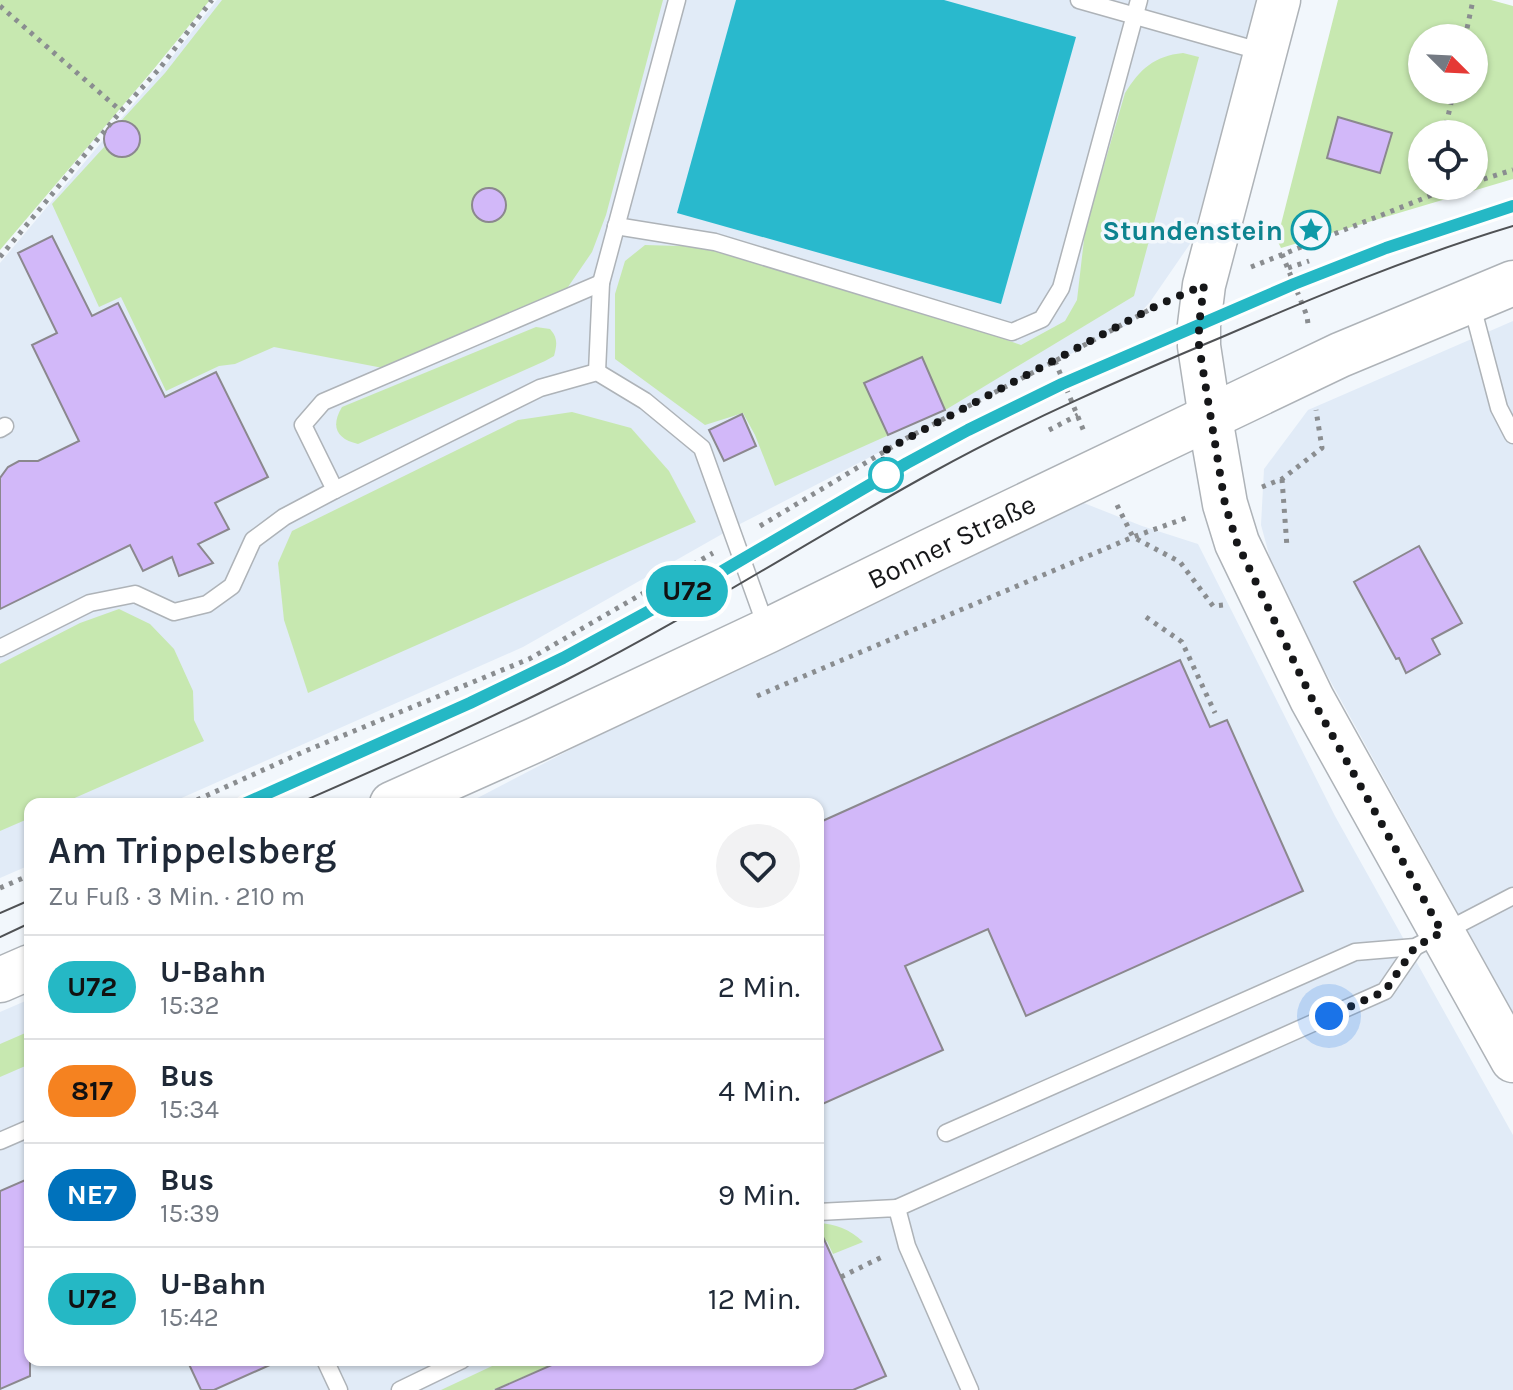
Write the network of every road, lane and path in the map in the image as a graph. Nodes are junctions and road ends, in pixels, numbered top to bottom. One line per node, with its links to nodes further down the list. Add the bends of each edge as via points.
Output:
1 (212, 0): 10 (path)
2 (677, 0): 14 (lane)
3 (1079, 0): 7 (lane)
4 (1279, 0): 9 (street)
5 (1473, 0): 8 (path)
6 (0, 6): 10 (path)
7 (1136, 8): 9 (lane); 14 (lane, via 1061,288 1042,319 1012,332 715,242)
8 (1468, 24)
9 (1264, 53): 21 (street)
10 (121, 111): 16 (path)
11 (1513, 170): 12 (path)
12 (1488, 178)
13 (1415, 200): 15 (path)
14 (616, 226): 19 (lane)
15 (1282, 254): 18 (path); 21 (path)
16 (0, 257)
17 (1309, 261): 18 (path)
18 (1288, 268): 23 (path, via 1307,316)
19 (601, 283): 24 (lane); 29 (lane, via 323,402 303,425)
20 (1513, 283): 22 (main road, Bonner Straße)
21 (1204, 285): 26 (street, via 1199,346); 31 (path, via 907,438)
22 (1470, 301): 23 (main road, Bonner Straße); 28 (lane, via 1499,408)
23 (1311, 369): 26 (main road, Bonner Straße)
24 (597, 372): 29 (lane, via 540,388); 31 (lane, via 645,401 702,448)
25 (1078, 415): 27 (path)
26 (1210, 418): 33 (main road, Bonner Straße); 42 (main road, via 1237,543)
27 (1049, 430)
28 (1513, 435)
29 (335, 490): 34 (lane, via 253,540 232,586 207,604 174,612 135,594 90,603)
30 (1133, 537): 35 (path)
31 (735, 541): 33 (lane); 37 (path, via 529,659)
32 (1146, 617): 36 (path, via 1182,642)
33 (767, 631): 38 (main road, Bonner Straße)
34 (0, 648)
35 (757, 696)
36 (1215, 713)
37 (201, 798)
38 (405, 798)
39 (24, 878): 40 (path)
40 (0, 888)
41 (1513, 896): 42 (lane)
42 (1429, 939): 45 (main road); 47 (lane, via 1355,952); 49 (lane, via 1385,991)
43 (24, 970): 44 (main road)
44 (0, 980)
45 (1513, 1060)
46 (24, 1131): 48 (lane)
47 (946, 1133)
48 (0, 1141)
49 (897, 1208): 50 (lane); 51 (lane)
50 (824, 1212)
51 (907, 1246): 52 (path); 57 (lane)
52 (841, 1277)
53 (328, 1366): 55 (lane)
54 (450, 1366): 56 (lane)
55 (339, 1390)
56 (400, 1390)
57 (970, 1390)

